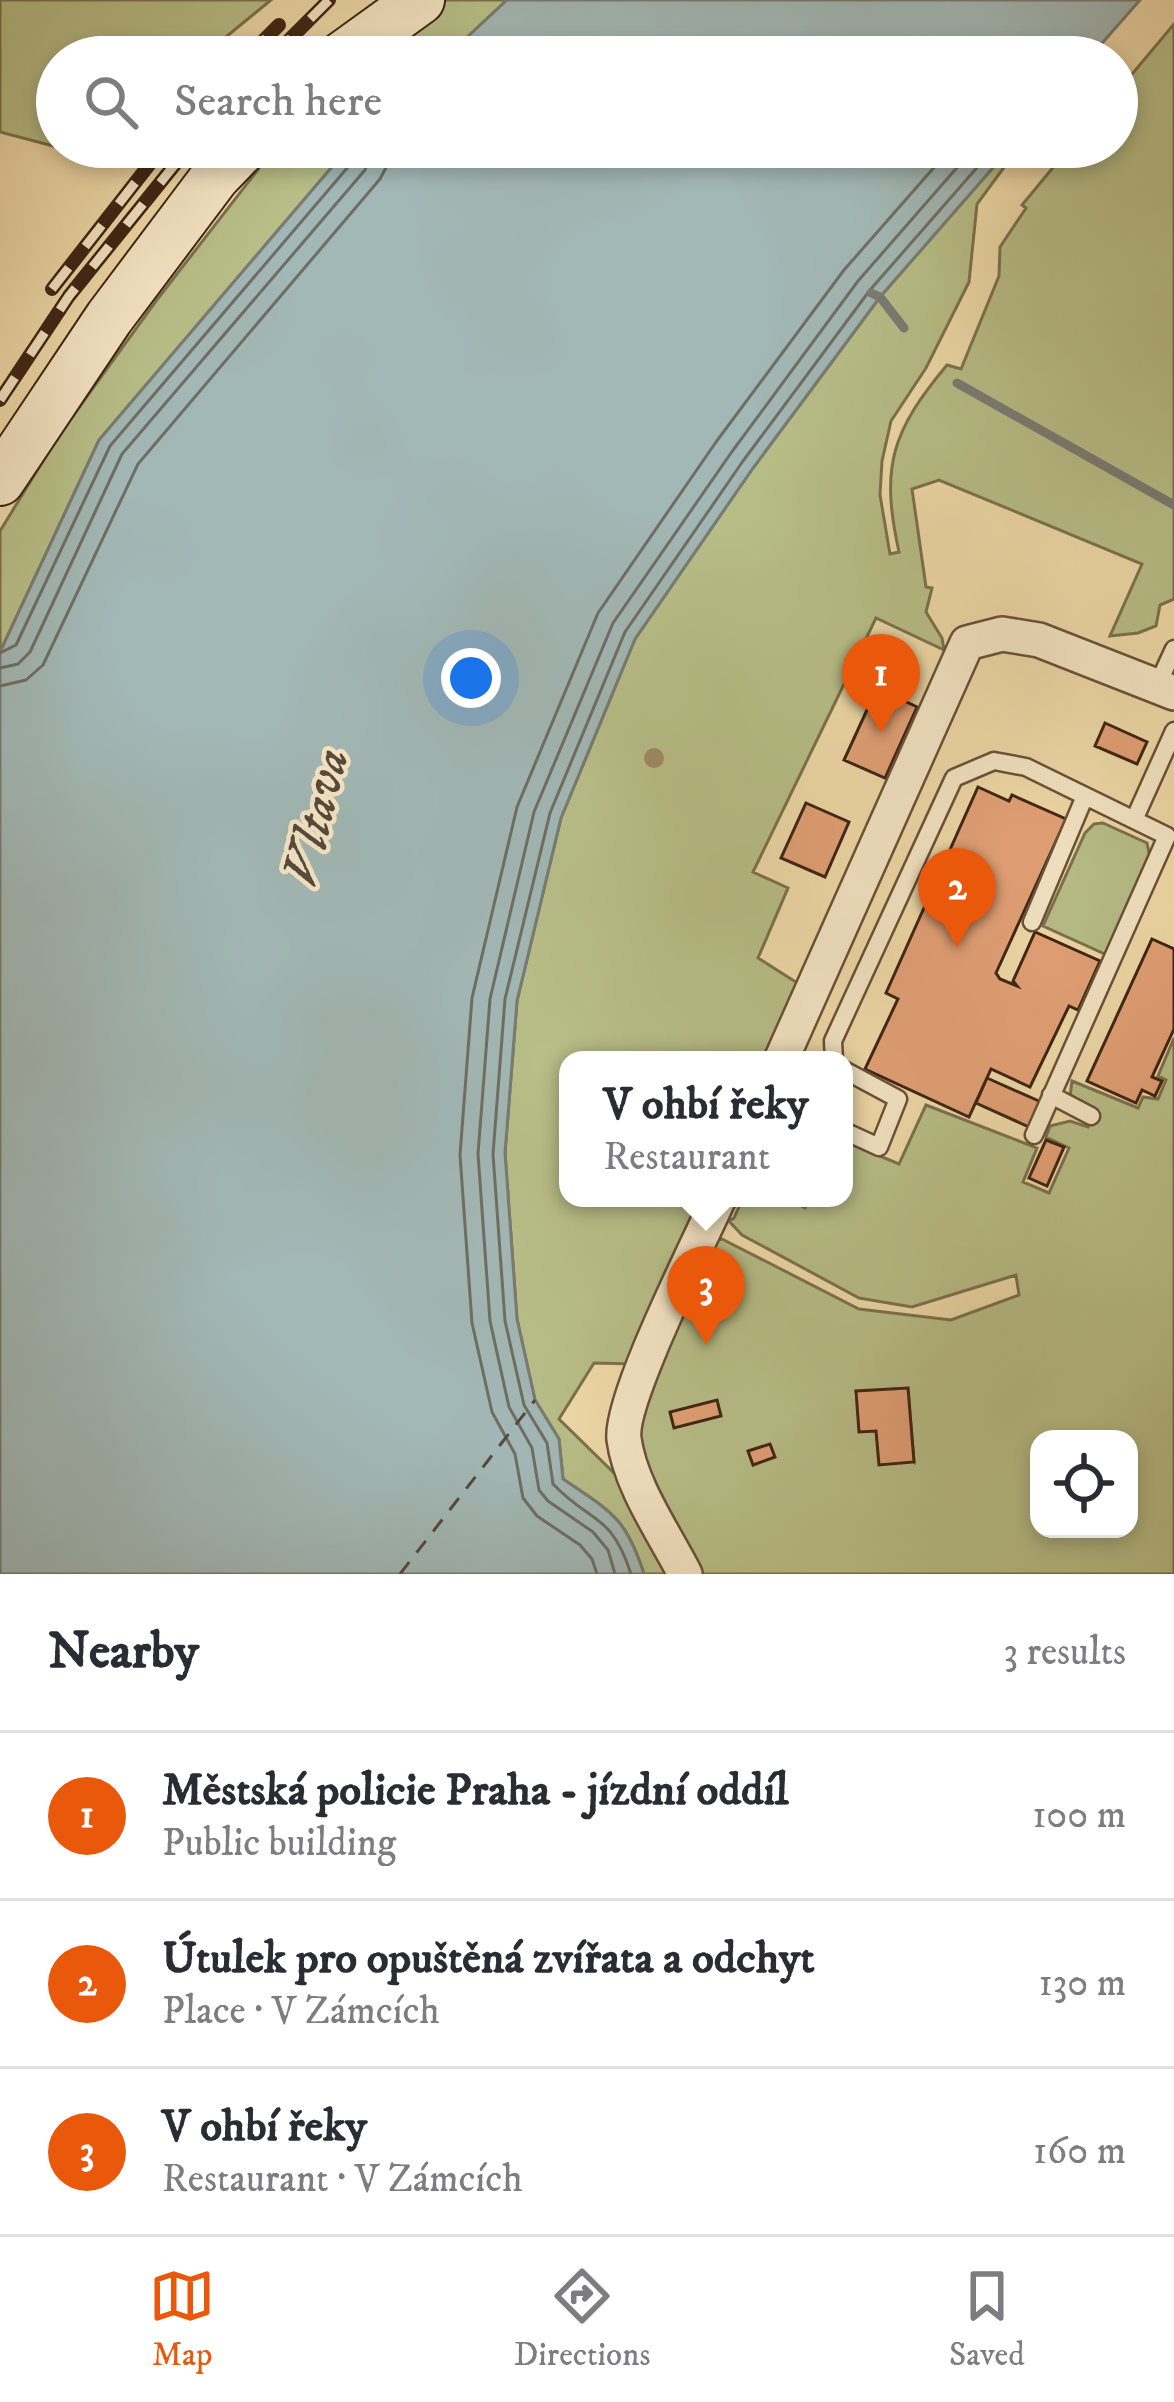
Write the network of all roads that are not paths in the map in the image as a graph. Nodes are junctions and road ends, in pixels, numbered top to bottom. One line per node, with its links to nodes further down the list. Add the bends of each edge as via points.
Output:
1 (420, 0): 2 (main road)
2 (370, 36)
3 (223, 168): 4 (main road, via 109,318)
4 (0, 482)
5 (1174, 649): 6 (lane)
6 (1165, 689): 11 (street, via 1039,640 1002,634 967,644)
7 (1174, 731): 9 (lane)
8 (1085, 796): 9 (lane); 10 (lane); 12 (lane, via 994,760 954,778)
9 (1134, 820): 14 (lane, via 1167,836)
10 (1032, 922)
11 (785, 1051)
12 (833, 1051)
13 (853, 1075): 16 (lane, via 898,1099 879,1148)
14 (1051, 1095): 15 (lane); 17 (lane)
15 (1091, 1115)
16 (853, 1135)
17 (1034, 1135)
18 (715, 1207): 19 (street, via 630,1398 623,1437)
19 (685, 1574)

